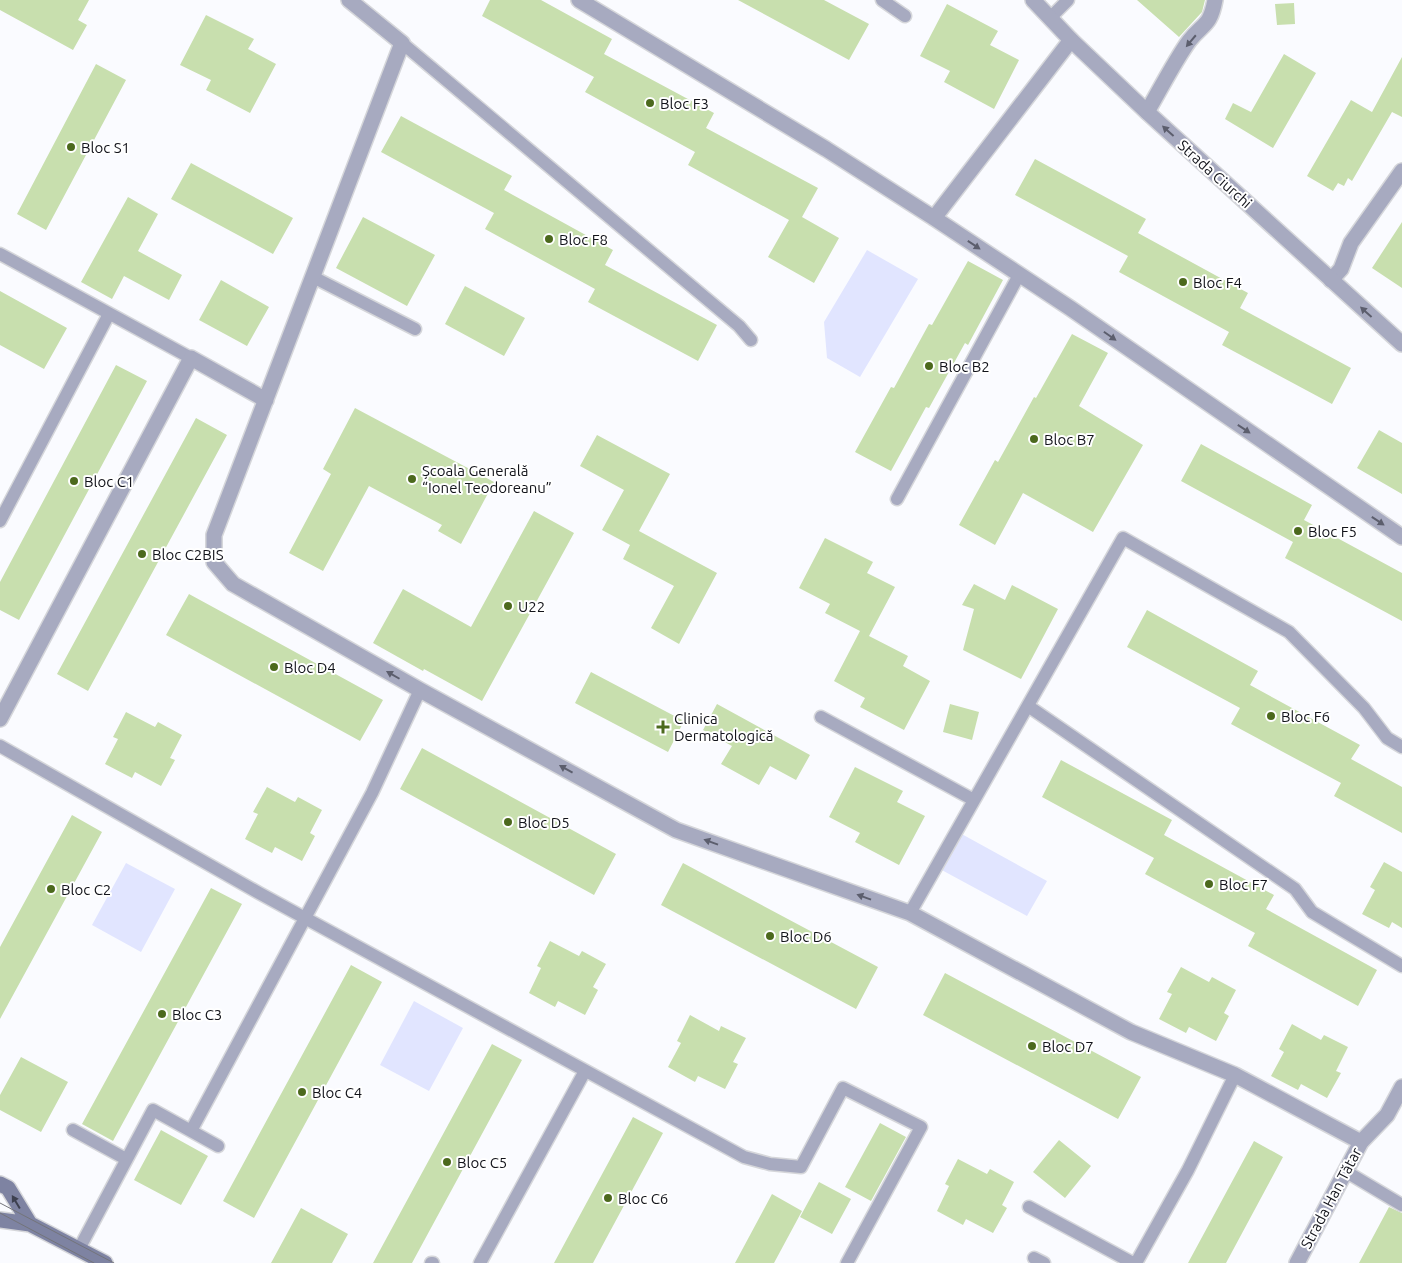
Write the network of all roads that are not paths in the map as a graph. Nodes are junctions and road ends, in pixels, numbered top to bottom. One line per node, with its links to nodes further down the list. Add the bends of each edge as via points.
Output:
1 (349, 0): 10 (street)
2 (579, 0): 13 (street)
3 (882, 0): 7 (lane)
4 (1033, 0): 8 (street, Strada Ciurchi)
5 (1068, 0): 8 (lane)
6 (1215, 0): 11 (street, one-way to 11, via 1206,24 1189,40)
7 (905, 16)
8 (1050, 18): 9 (street, Strada Ciurchi)
9 (1071, 40): 11 (street, Strada Ciurchi); 13 (street)
10 (402, 43): 16 (street); 20 (lane, via 739,326)
11 (1147, 112): 17 (street, Strada Ciurchi, one-way to 11)
12 (1402, 171): 17 (street, via 1351,243 1341,269)
13 (934, 218): 15 (street, one-way to 15)
14 (0, 254): 18 (lane)
15 (1019, 275): 24 (lane); 26 (street, one-way to 26)
16 (312, 277): 19 (lane); 23 (street)
17 (1331, 280): 21 (street, Strada Ciurchi, one-way to 17)
18 (109, 314): 22 (lane); 25 (lane)
19 (415, 329)
20 (751, 340)
21 (1402, 344)
22 (191, 358): 23 (street); 30 (street)
23 (266, 400): 27 (street, one-way to 23, via 233,584 214,562 214,535)
24 (897, 499)
25 (0, 521)
26 (1402, 537)
27 (420, 690): 34 (street, one-way to 27, via 676,830); 35 (lane, via 372,793)
28 (1028, 706): 32 (lane, via 1123,538 1289,632 1364,708 1388,738); 33 (lane); 36 (lane, via 1295,889 1312,912)
29 (821, 717): 33 (lane)
30 (0, 719)
31 (0, 746): 35 (lane)
32 (1402, 747)
33 (974, 800): 34 (lane)
34 (910, 913): 38 (street, via 1131,1032)
35 (305, 919): 37 (lane); 41 (lane)
36 (1402, 966)
37 (585, 1070): 53 (lane); 54 (lane, via 744,1157 770,1164 801,1167 843,1088 921,1127)
38 (1235, 1075): 42 (street); 55 (lane, via 1188,1170)
39 (1402, 1087): 42 (street, Strada Han Tătar, via 1387,1115)
40 (73, 1130): 44 (lane)
41 (191, 1132): 43 (lane); 44 (lane, via 152,1110)
42 (1361, 1142): 45 (street, Strada Han Tătar)
43 (218, 1146)
44 (126, 1159): 51 (lane)
45 (1345, 1171): 47 (lane); 56 (street, Strada Han Tătar)
46 (0, 1184): 50 (main road, one-way to 46, via 8,1188)
47 (1402, 1205)
48 (1029, 1207): 55 (lane)
49 (0, 1220): 50 (main road)
50 (30, 1224): 51 (main road)
51 (79, 1249): 52 (main road)
52 (105, 1263)
53 (480, 1263)
54 (847, 1263)
55 (1134, 1263)
56 (1297, 1263)

